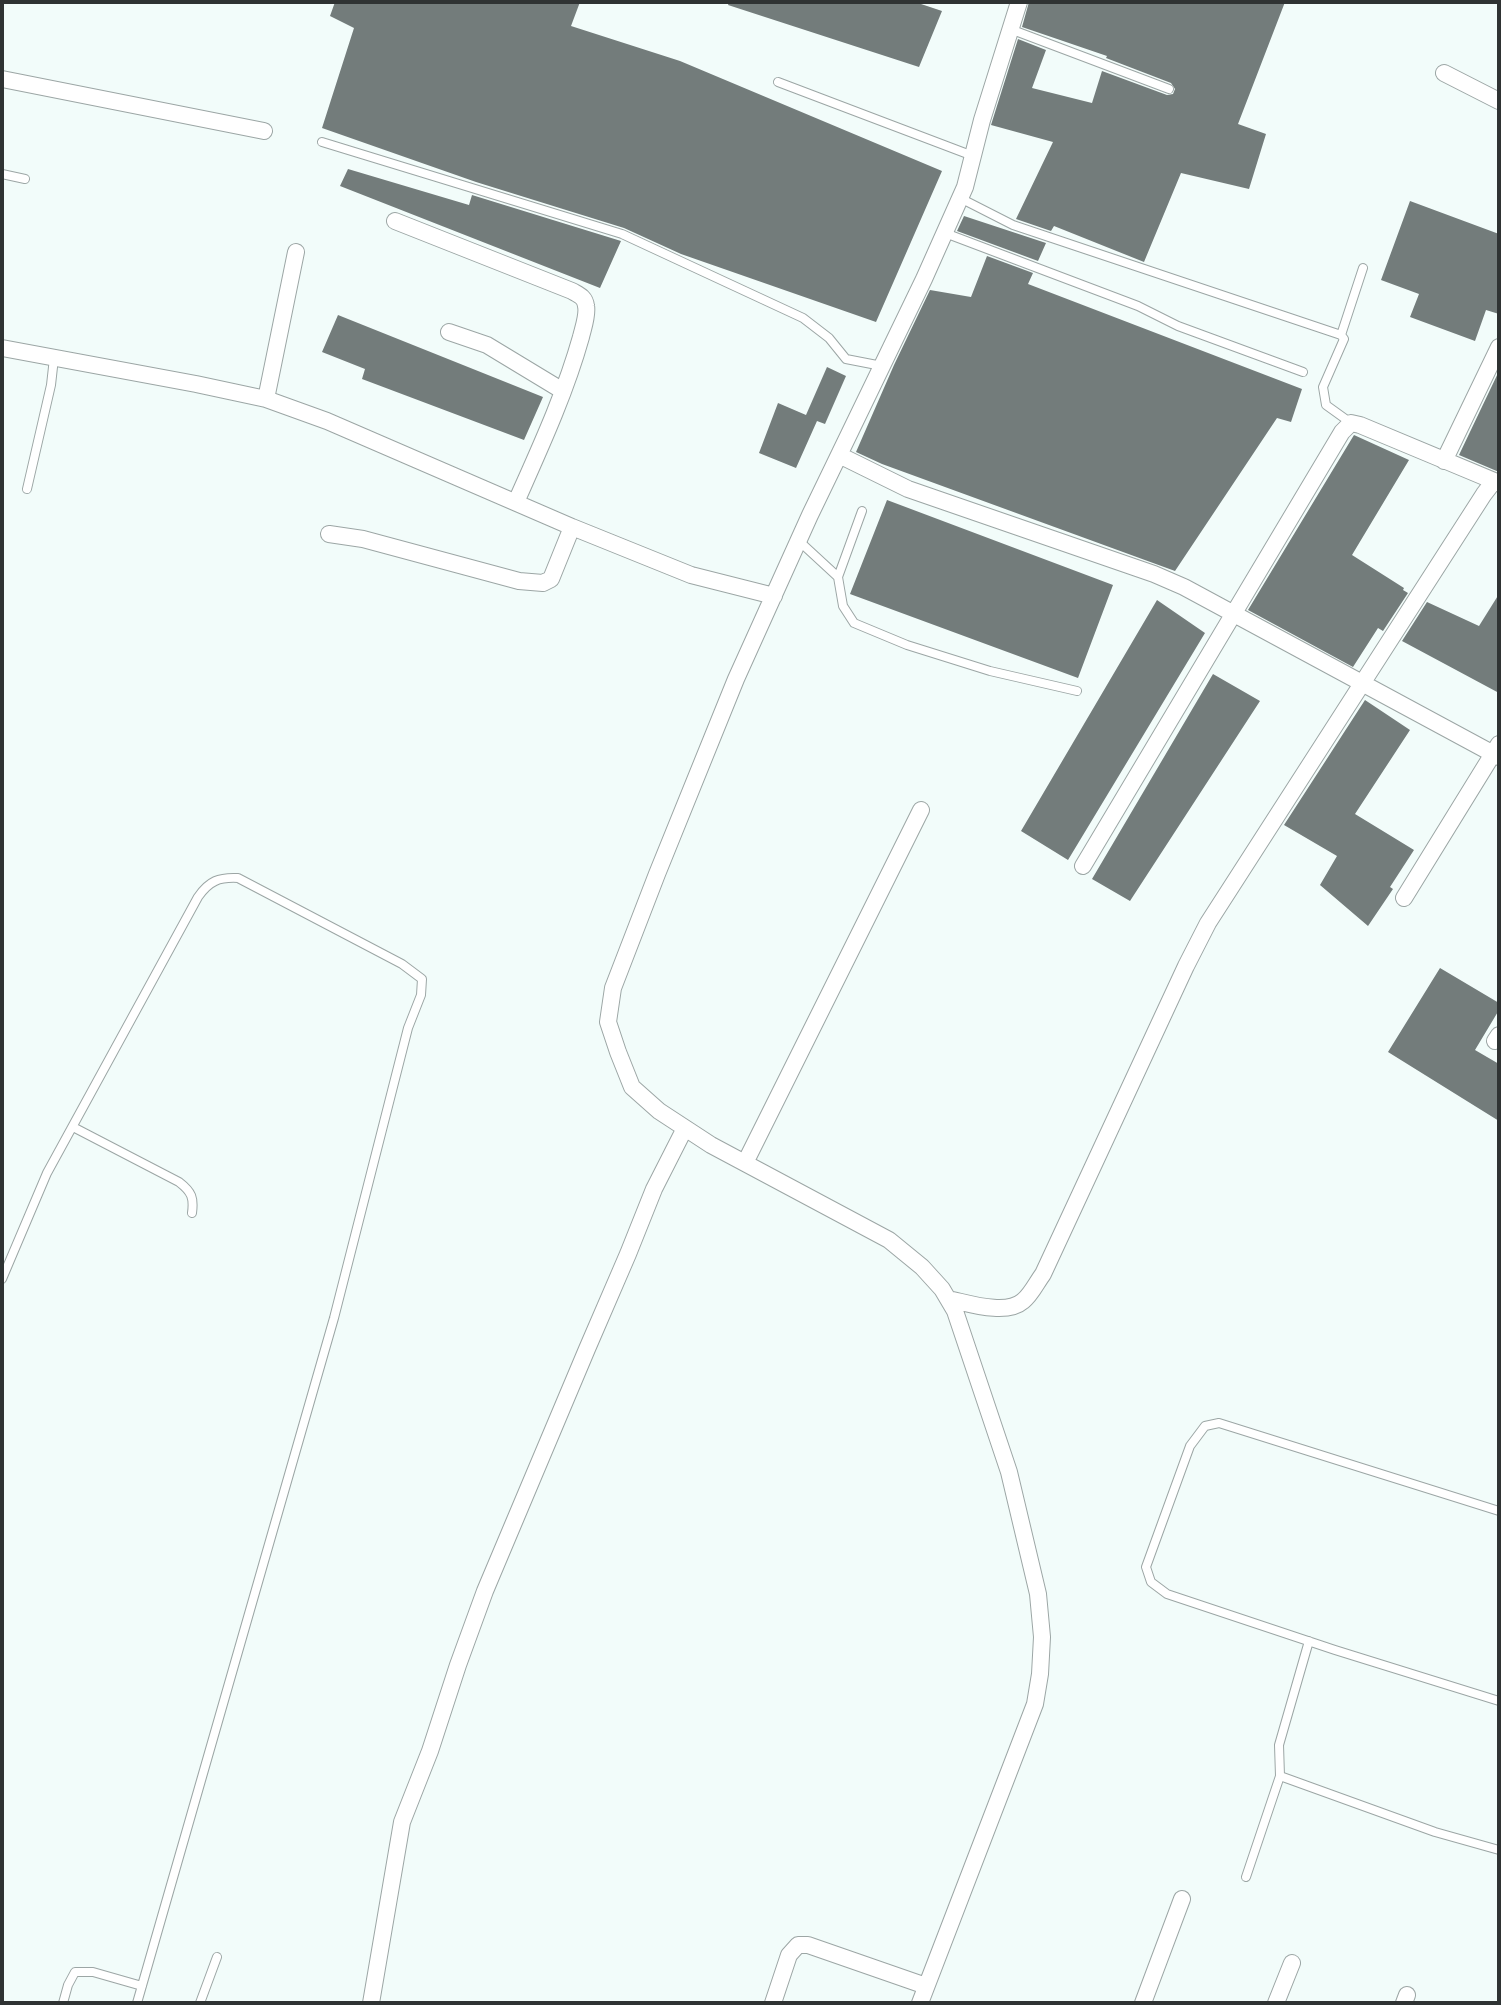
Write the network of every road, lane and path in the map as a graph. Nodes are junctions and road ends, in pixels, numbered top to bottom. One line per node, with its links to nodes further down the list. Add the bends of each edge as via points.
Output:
1 (1019, 2): 2 (street)
2 (1010, 29): 6 (lane); 10 (street)
3 (1444, 73): 7 (street)
4 (2, 79): 8 (street)
5 (778, 82): 10 (lane)
6 (1169, 89)
7 (1499, 101)
8 (264, 131)
9 (322, 142): 23 (lane, via 622,234 803,318 846,359)
10 (973, 156): 13 (street)
11 (2, 174): 12 (lane)
12 (25, 179)
13 (960, 198): 15 (street); 19 (lane, via 1013,225)
14 (395, 221): 25 (street, via 583,297 585,320)
15 (945, 233): 23 (street); 24 (lane)
16 (296, 252): 26 (street)
17 (1363, 268): 19 (lane)
18 (449, 332): 25 (street, via 488,345)
19 (1341, 335): 27 (lane, via 1344,339 1323,387 1326,405)
20 (1499, 347): 29 (street)
21 (2, 348): 22 (street)
22 (54, 358): 26 (street); 31 (lane)
23 (882, 366): 28 (street)
24 (1303, 372)
25 (563, 391): 32 (street)
26 (263, 399): 32 (street, via 327,421)
27 (1351, 423): 29 (street); 39 (street)
28 (839, 455): 36 (street); 39 (street, via 908,489 1154,574)
29 (1444, 461): 30 (street)
30 (1497, 482): 40 (street, via 1484,494)
31 (27, 489)
32 (516, 502): 34 (street)
33 (862, 511): 37 (lane)
34 (572, 527): 35 (street, via 551,579 543,583 519,582); 38 (street, via 691,575)
35 (329, 534)
36 (798, 541): 37 (lane); 38 (street)
37 (838, 577): 41 (lane, via 843,606 854,623 990,671)
38 (774, 596): 47 (street, via 613,988 608,1022 632,1087)
39 (1233, 612): 40 (street); 44 (street)
40 (1362, 683): 42 (street); 51 (street, via 1208,923 1043,1274 1023,1301 1009,1308)
41 (1077, 691)
42 (1497, 751): 45 (street)
43 (922, 810): 48 (street)
44 (1083, 866)
45 (1404, 898)
46 (73, 1127): 49 (lane, via 179,1182 190,1190); 50 (lane, via 47,1173); 61 (lane, via 198,897 212,881 238,878 402,964 422,979 334,1318)
47 (685, 1128): 48 (street); 66 (street, via 654,1189 458,1665 402,1822)
48 (745, 1163): 51 (street, via 889,1241 922,1267)
49 (192, 1213)
50 (2, 1279)
51 (948, 1299): 62 (street, via 1009,1472 1038,1594 1041,1650 1035,1704)
52 (1499, 1511): 53 (lane, via 1219,1423 1205,1426 1190,1446 1146,1567 1151,1582 1167,1594)
53 (1309, 1641): 54 (lane); 55 (lane, via 1279,1745)
54 (1499, 1701)
55 (1280, 1776): 56 (lane); 57 (lane)
56 (1499, 1850)
57 (1246, 1877)
58 (1182, 1899): 69 (street)
59 (217, 1957): 65 (lane)
60 (1292, 1963): 70 (street)
61 (142, 1986): 63 (lane, via 93,1972 75,1972); 64 (lane)
62 (926, 1986): 67 (street, via 798,1945 789,1955); 68 (street)
63 (64, 2003)
64 (137, 2003)
65 (200, 2003)
66 (371, 2003)
67 (773, 2003)
68 (920, 2003)
69 (1143, 2003)
70 (1276, 2003)

